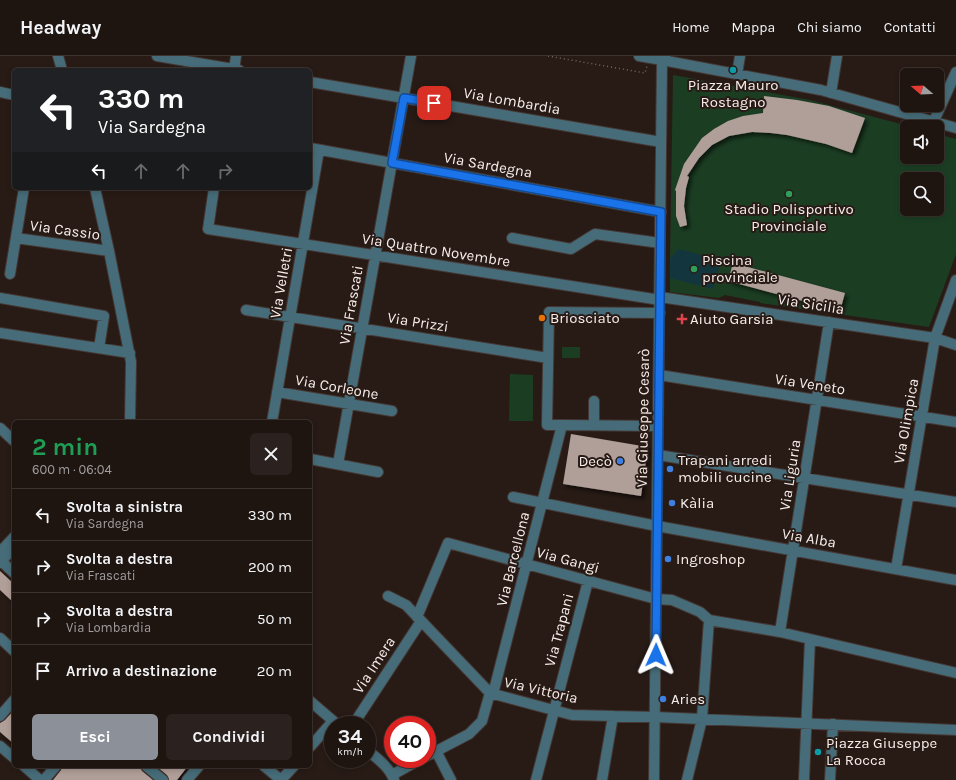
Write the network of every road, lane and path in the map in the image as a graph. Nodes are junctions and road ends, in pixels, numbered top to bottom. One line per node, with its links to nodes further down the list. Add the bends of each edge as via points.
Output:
1 (58, 56): 11 (street)
2 (157, 56): 12 (street)
3 (236, 56): 13 (street)
4 (411, 56): 20 (street, Via Frascati)
5 (548, 56): 8 (path, via 645,73)
6 (740, 56): 15 (street)
7 (837, 56): 18 (street)
8 (643, 57): 9 (street)
9 (663, 58): 10 (street); 25 (street, Via Giuseppe Cesarò)
10 (689, 61): 15 (street)
11 (61, 68)
12 (224, 68)
13 (235, 68)
14 (956, 72): 22 (street)
15 (737, 74): 18 (street)
16 (312, 82): 20 (street, Via Lombardia)
17 (0, 92): 19 (street)
18 (831, 92): 21 (street)
19 (12, 95)
20 (404, 98): 25 (street, Via Lombardia); 27 (street, Via Frascati)
21 (927, 120)
22 (935, 120)
23 (944, 125): 24 (street)
24 (956, 128)
25 (662, 142): 33 (street, Via Giuseppe Cesarò)
26 (315, 149): 27 (street, Via Sardegna); 28 (street, Via Velletri)
27 (392, 163): 33 (street, Via Sardegna); 39 (street, Via Frascati)
28 (312, 173)
29 (24, 190): 34 (street)
30 (95, 190): 38 (street)
31 (214, 190): 37 (street, Via Quattro Novembre, via 208,229)
32 (310, 190): 37 (street, Via Velletri)
33 (661, 212): 36 (street, Via Giuseppe Cesarò)
34 (16, 238): 38 (street, Via Cassio); 40 (street)
35 (512, 238): 36 (street, via 571,250 595,234)
36 (660, 243): 43 (street, Via Giuseppe Cesarò)
37 (303, 244): 39 (street, Via Quattro Novembre); 46 (street, Via Velletri)
38 (109, 251): 54 (street)
39 (375, 256): 43 (street, Via Quattro Novembre); 48 (street, Via Frascati)
40 (10, 274)
41 (956, 280): 50 (street, Via Olimpica)
42 (0, 298): 53 (street, via 104,316)
43 (660, 299): 45 (street, Via Giuseppe Cesarò); 47 (street, Via Sicilia)
44 (246, 310): 46 (street, Via Prizzi)
45 (660, 313): 55 (street, via 549,312); 56 (street, Via Giuseppe Cesarò)
46 (290, 317): 48 (street, Via Prizzi); 57 (street, Via Velletri)
47 (829, 322): 50 (street, Via Sicilia); 58 (street, Via Liguria)
48 (362, 328): 55 (street, Via Prizzi); 60 (street, Via Frascati)
49 (1, 333): 51 (street); 53 (street)
50 (935, 338): 52 (street, Via Sicilia); 62 (street, Via Olimpica)
51 (0, 344)
52 (956, 345)
53 (98, 348): 54 (street)
54 (130, 353): 63 (street)
55 (544, 358): 68 (street, via 547,425)
56 (659, 375): 58 (street, Via Veneto); 67 (street, Via Giuseppe Cesarò)
57 (277, 392): 60 (street, Via Corleone); 64 (street, Via Velletri)
58 (817, 400): 62 (street, Via Veneto); 75 (street, Via Liguria)
59 (594, 401): 66 (street)
60 (349, 404): 61 (street, Via Corleone); 73 (street, Via Frascati)
61 (392, 411)
62 (922, 417): 65 (street, Via Veneto); 76 (street, Via Olimpica)
63 (130, 420)
64 (272, 420)
65 (956, 422)
66 (594, 425): 67 (street); 68 (street)
67 (658, 426): 71 (street, Via Giuseppe Cesarò)
68 (562, 428): 79 (street, Via Barcellona)
69 (0, 430): 70 (street)
70 (12, 439)
71 (658, 455): 75 (street); 80 (street, Via Giuseppe Cesarò)
72 (312, 459): 73 (street)
73 (338, 464): 74 (street)
74 (378, 472)
75 (805, 478): 76 (street); 84 (street, Via Liguria)
76 (908, 494): 78 (street); 87 (street, Via Olimpica)
77 (513, 497): 79 (street, Via Alba)
78 (956, 502)
79 (542, 503): 80 (street, Via Alba); 86 (street, Via Barcellona)
80 (657, 526): 84 (street, Via Alba); 92 (street, Via Giuseppe Cesarò)
81 (12, 540): 85 (street)
82 (448, 543): 86 (street, Via Gangi); 93 (street, Via Imera)
83 (12, 549): 85 (street)
84 (793, 551): 87 (street, Via Alba); 95 (street, Via Liguria)
85 (0, 559): 88 (street)
86 (527, 564): 89 (street, Via Gangi); 100 (street, Via Barcellona)
87 (896, 569): 90 (street, Via Alba)
88 (12, 571)
89 (588, 580): 92 (street, Via Gangi); 103 (street, Via Trapani)
90 (956, 580)
91 (388, 596): 93 (street, Via Vittoria, via 406,605)
92 (656, 599): 94 (street, Via Gangi, via 672,600 700,612); 108 (street, Via Giuseppe Cesarò)
93 (419, 619): 100 (street, Via Vittoria); 106 (street, Via Imera)
94 (709, 620): 95 (street); 109 (street)
95 (780, 632): 97 (street)
96 (0, 638): 98 (street)
97 (810, 639): 99 (street); 110 (street)
98 (12, 649)
99 (956, 673)
100 (492, 694): 103 (street, Via Vittoria); 116 (street, Via Barcellona, via 482,721 468,734)
101 (12, 702): 104 (street)
102 (312, 703): 105 (street)
103 (554, 710): 107 (street, Via Vittoria, via 572,715); 134 (street, Via Trapani)
104 (0, 716)
105 (328, 716)
106 (359, 716)
107 (613, 716): 108 (street, Via Vittoria); 135 (street)
108 (655, 717): 109 (street, Via Vittoria); 136 (street, Via Giuseppe Cesarò)
109 (702, 719): 110 (street, Via Vittoria); 137 (street)
110 (804, 721): 111 (street, Via Vittoria); 138 (street)
111 (836, 725): 112 (street, Via Vittoria); 139 (street)
112 (956, 730)
113 (324, 734): 114 (street)
114 (312, 745)
115 (0, 746): 117 (street)
116 (436, 751)
117 (12, 756)
118 (376, 758): 127 (street)
119 (436, 760): 133 (street)
120 (26, 768): 128 (street)
121 (54, 768): 129 (street)
122 (148, 768): 130 (street)
123 (198, 768): 131 (street)
124 (266, 768): 132 (street)
125 (292, 768): 132 (street)
126 (408, 768): 127 (street)
127 (393, 777)
128 (40, 780)
129 (44, 780)
130 (163, 780)
131 (187, 780)
132 (281, 780)
133 (451, 780)
134 (536, 780)
135 (602, 780)
136 (654, 780)
137 (687, 780)
138 (804, 780)
139 (830, 780)

